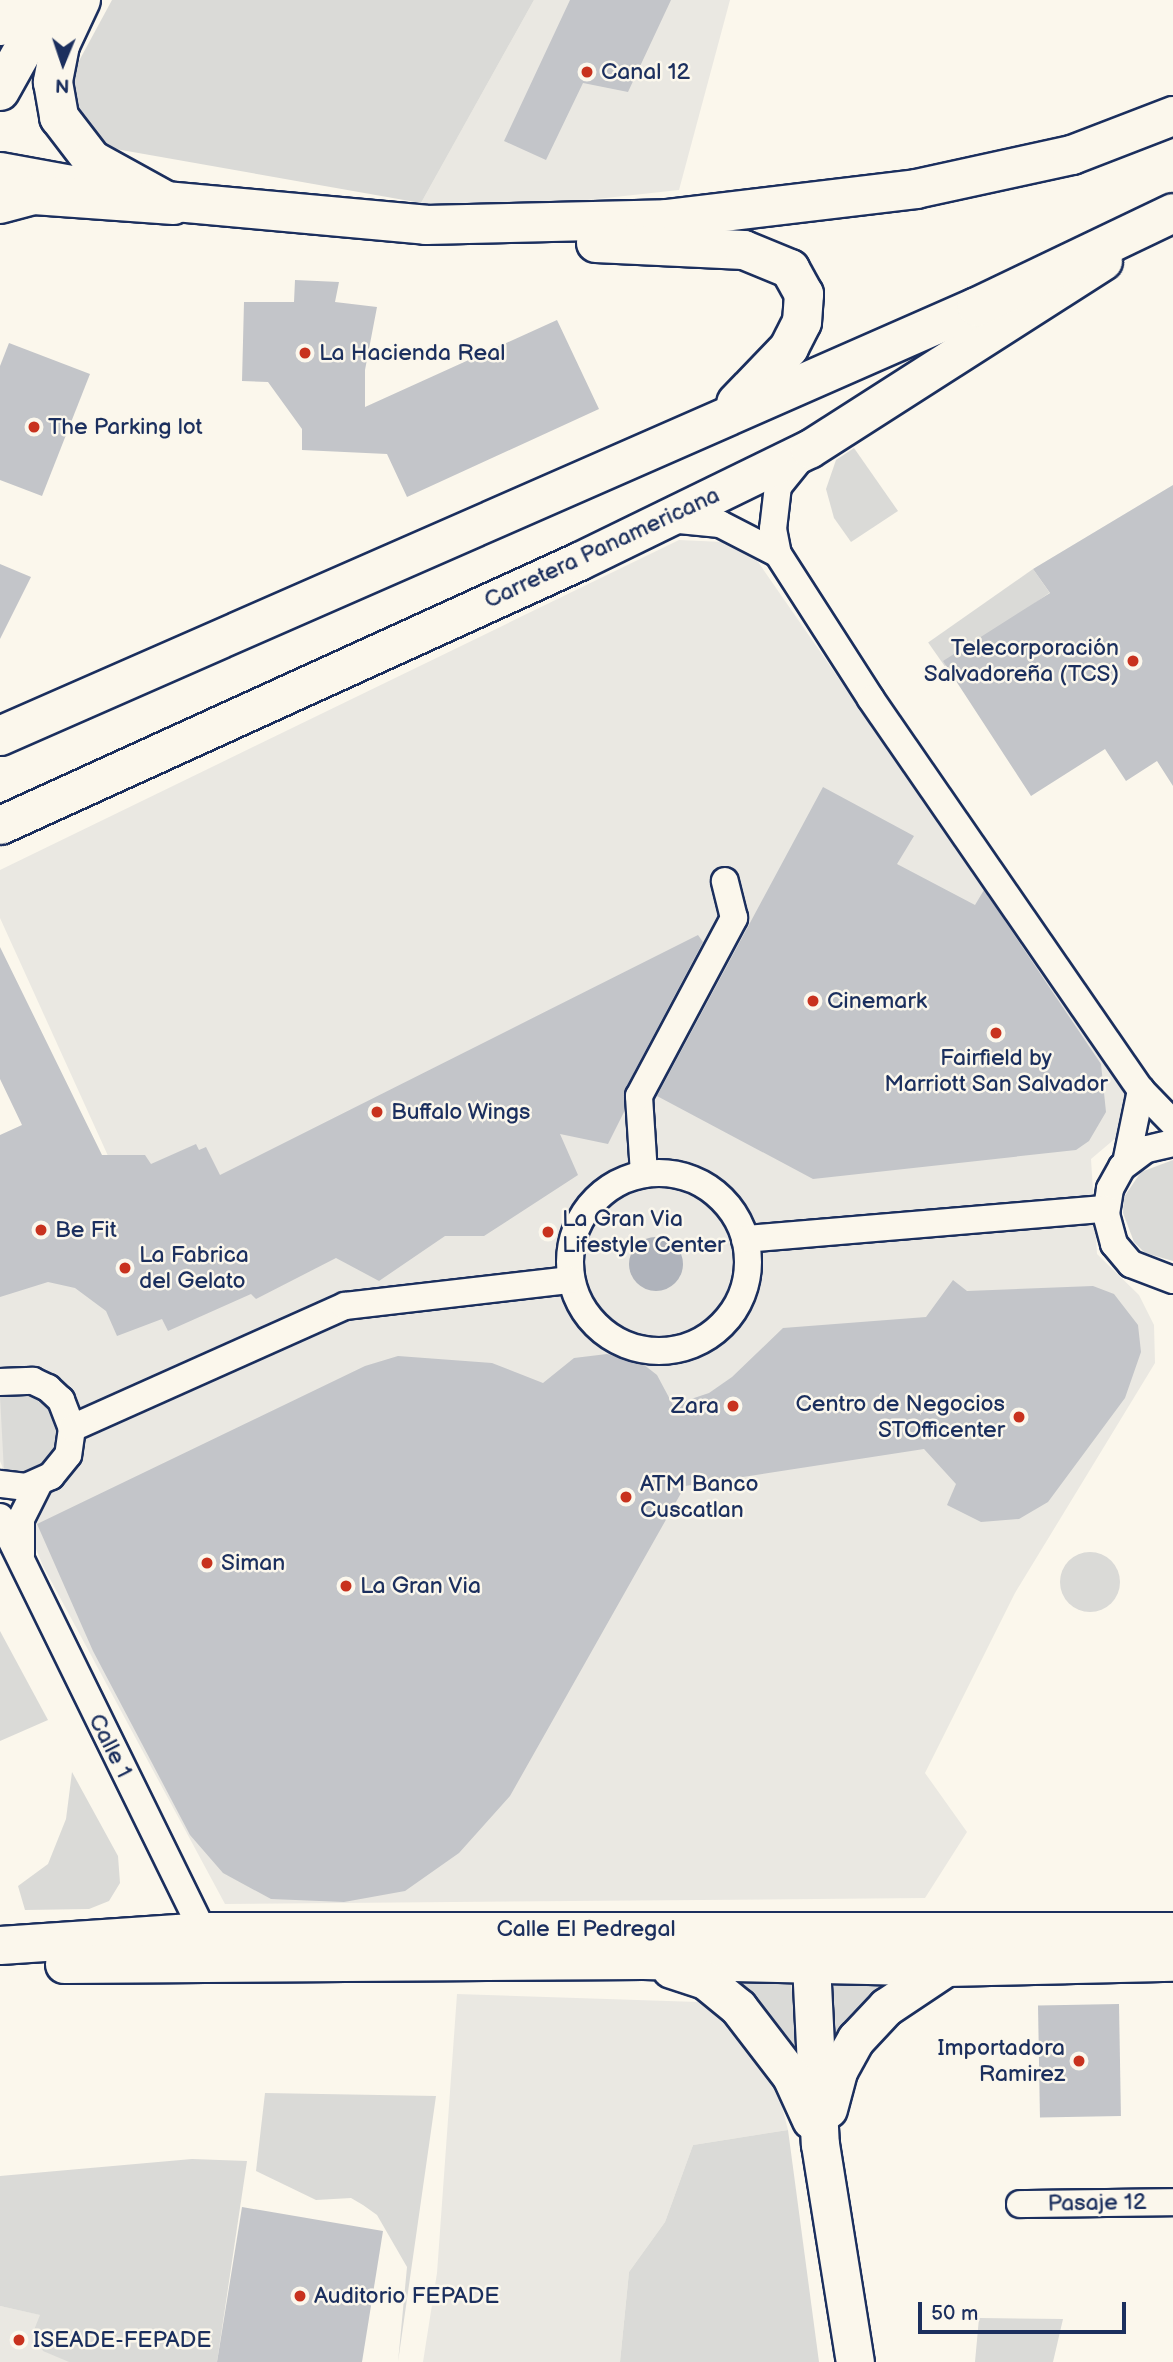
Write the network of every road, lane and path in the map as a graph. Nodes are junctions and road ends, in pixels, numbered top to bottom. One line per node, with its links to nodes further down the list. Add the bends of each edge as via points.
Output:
1 (18, 0): 4 (main road)
2 (51, 0): 5 (main road)
3 (81, 0): 9 (main road, via 60,45 53,82 59,117 92,160)
4 (0, 26)
5 (0, 91)
6 (1173, 116): 11 (main road, via 1072,155 916,189 666,219)
7 (0, 172): 9 (main road)
8 (0, 204): 9 (main road, via 34,195)
9 (174, 205): 11 (main road)
10 (1173, 214): 12 (main road, Carretera Panamericana); 13 (main road, Carretera Panamericana)
11 (474, 226): 12 (main road, via 565,240 744,250 790,270 804,295 802,322 774,366)
12 (713, 423): 16 (main road, Carretera Panamericana)
13 (809, 449): 14 (main road, Carretera Panamericana); 15 (street, via 778,486 773,529)
14 (662, 520): 15 (street, via 720,524); 17 (main road, Carretera Panamericana)
15 (778, 554): 19 (street, via 871,699)
16 (0, 736)
17 (0, 825)
18 (724, 881): 23 (street, via 734,918 639,1096)
19 (1141, 1090): 20 (street); 22 (street)
20 (1173, 1123)
21 (1173, 1143): 22 (street, via 1146,1149)
22 (1126, 1163): 24 (street, via 1114,1179)
23 (644, 1174): 25 (street, via 671,1174 710,1189 730,1208); 26 (street, via 606,1190 586,1209 570,1247)
24 (1106, 1209): 25 (street); 27 (street, via 1110,1234 1124,1257 1143,1272)
25 (746, 1239): 26 (street, via 747,1276 738,1304 708,1337 680,1349 650,1351 607,1336 586,1315)
26 (571, 1280): 29 (street, via 345,1306)
27 (1173, 1280)
28 (0, 1382): 29 (street, via 16,1379 48,1388 61,1400)
29 (72, 1428): 30 (street, Calle 1, via 68,1455)
30 (39, 1483): 31 (street); 33 (street, Calle 1, via 21,1519)
31 (0, 1484)
32 (0, 1517): 33 (street, Calle 1)
33 (21, 1560): 35 (street, Calle 1)
34 (809, 1929): 35 (main road, Calle El Pedregal); 36 (main road, Calle El Pedregal); 40 (main road)
35 (203, 1931): 37 (main road, Calle El Pedregal)
36 (1173, 1931)
37 (0, 1945)
38 (643, 1960): 40 (main road, Calle El Pedregal); 42 (main road, Calle El Pedregal, via 105,1960); 43 (main road, via 705,1980 738,2007 802,2093)
39 (1173, 1962): 41 (main road, Calle El Pedregal)
40 (812, 1965): 41 (main road, Calle El Pedregal); 43 (main road)
41 (946, 1967): 43 (main road, via 886,2007 856,2039 838,2071)
42 (0, 1970)
43 (820, 2144): 46 (main road)
44 (1173, 2202): 45 (street, Pasaje 12)
45 (1020, 2204)
46 (855, 2362)

